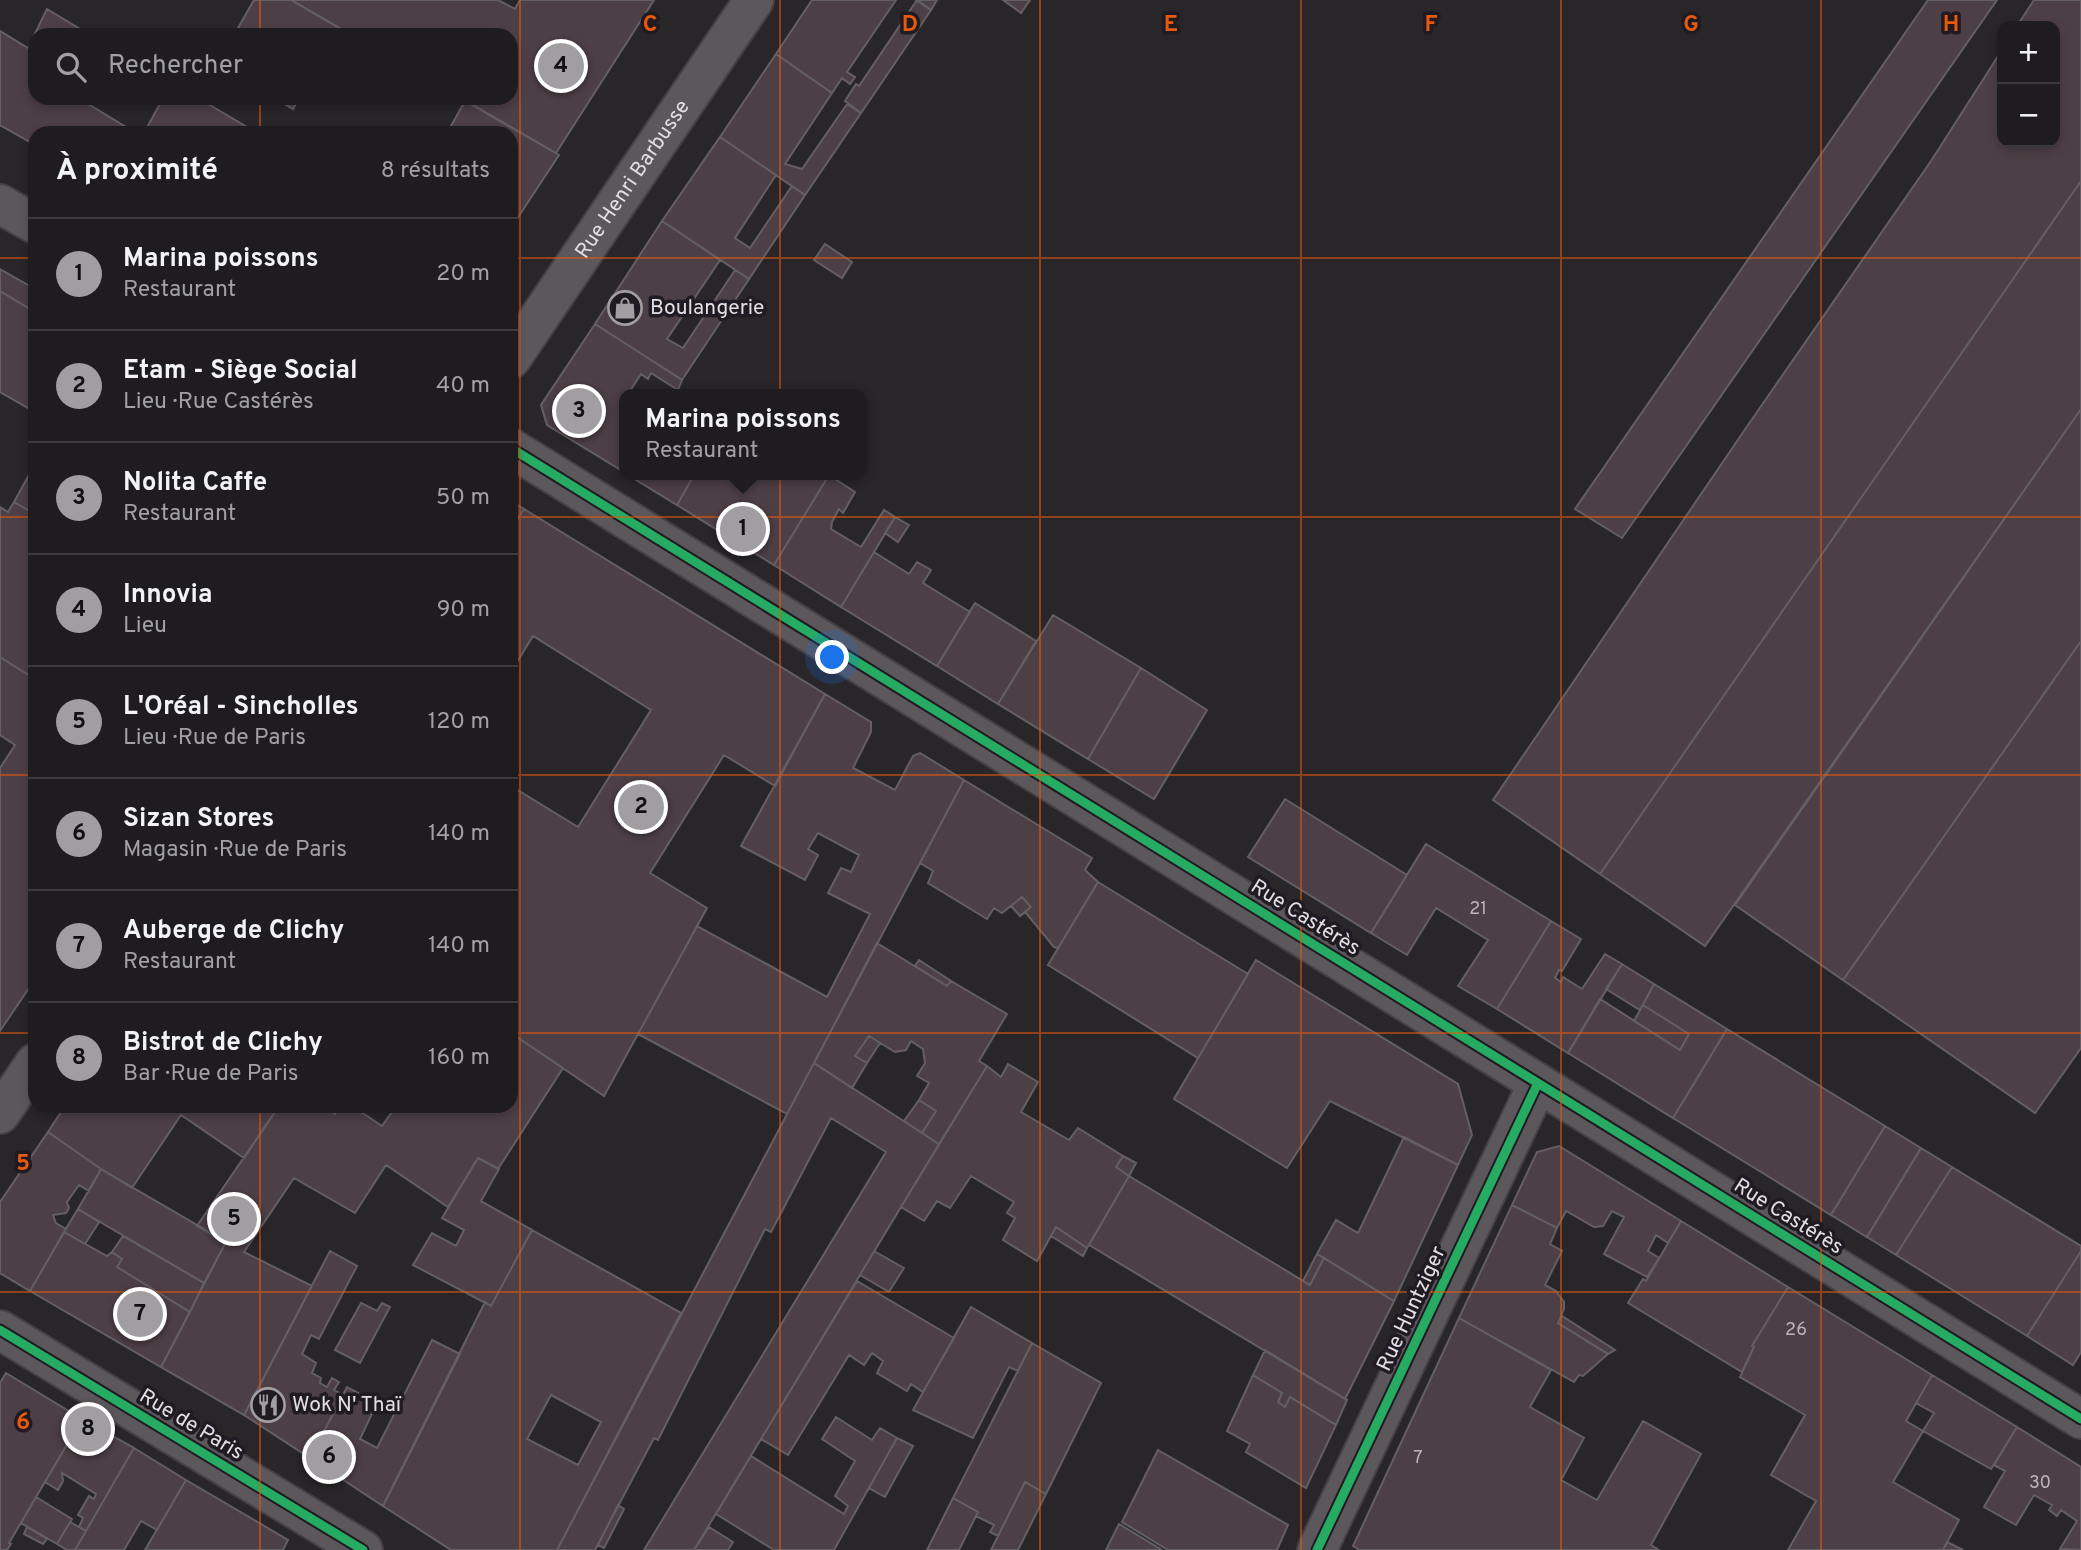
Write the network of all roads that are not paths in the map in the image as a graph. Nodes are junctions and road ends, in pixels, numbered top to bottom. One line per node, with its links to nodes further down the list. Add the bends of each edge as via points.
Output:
1 (754, 0): 4 (street, Rue Henri Barbusse)
2 (0, 204): 3 (street)
3 (28, 220)
4 (518, 349)
5 (518, 451): 7 (street, Rue Castérès)
6 (28, 1073): 8 (street)
7 (1538, 1083): 10 (street, Rue Castérès); 12 (street, Rue Huntziger)
8 (0, 1114)
9 (0, 1330): 11 (street, Rue de Paris)
10 (2081, 1419)
11 (363, 1550)
12 (1317, 1550)

